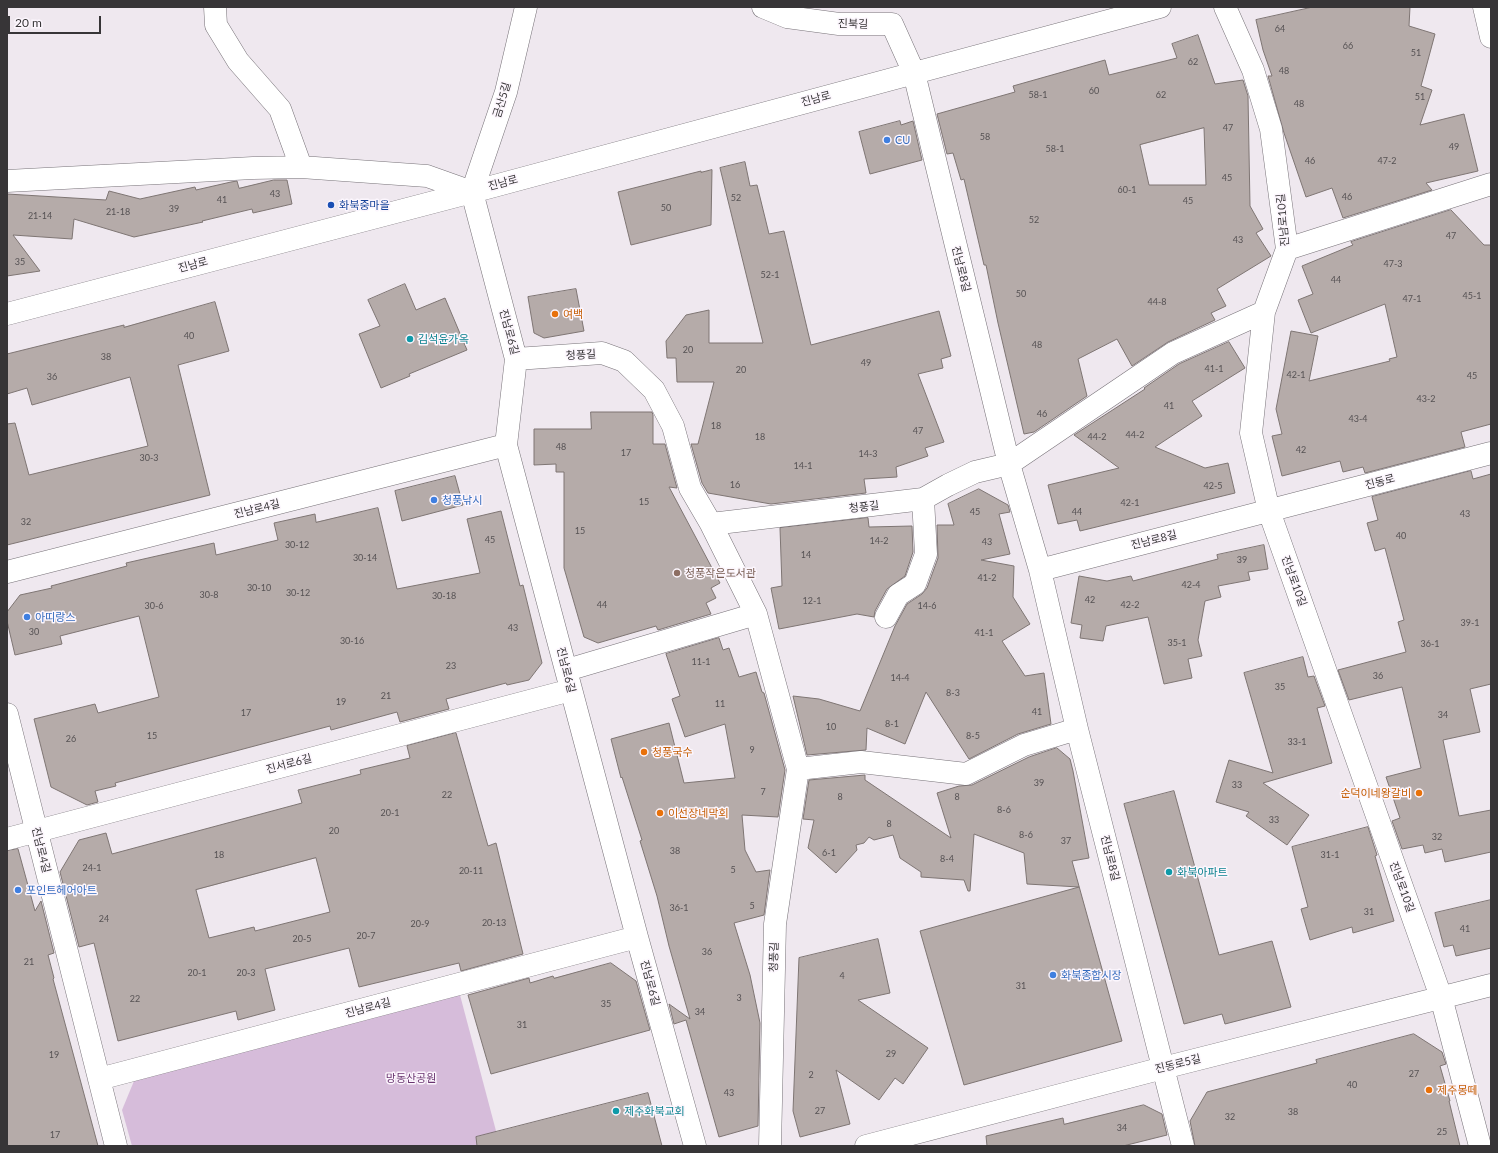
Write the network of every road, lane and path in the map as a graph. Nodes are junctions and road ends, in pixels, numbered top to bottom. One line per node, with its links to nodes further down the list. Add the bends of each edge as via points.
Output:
1 (215, 7): 9 (street, via 216,25 238,61 280,109)
2 (526, 7): 12 (street, 금산5길, via 506,92)
3 (763, 7): 8 (street, 진북길, via 787,17 839,24 892,24)
4 (1160, 7): 8 (street, 진남로)
5 (1226, 7): 13 (street, 진남로10길, via 1253,70 1271,130)
6 (1484, 7): 7 (street)
7 (1491, 36)
8 (914, 73): 12 (street, 진남로); 19 (street, 진남로8길)
9 (301, 167): 10 (street); 12 (street, via 427,176)
10 (7, 181)
11 (1491, 184): 13 (street)
12 (472, 192): 15 (street, 진남로); 16 (street, 진남로6길)
13 (1287, 249): 14 (street, 진남로10길)
14 (1264, 312): 19 (street, via 1173,353); 21 (street, 진남로10길, via 1251,433)
15 (7, 314)
16 (516, 359): 17 (street, 진남로6길); 22 (street, 청풍길, via 602,353 624,361 654,390 673,426 690,488)
17 (506, 445): 24 (street, 진남로4길); 27 (street, 진남로6길)
18 (1491, 453): 21 (street, 진동로)
19 (1009, 464): 20 (street, 청풍길, via 975,472); 23 (street, 진남로8길)
20 (923, 499): 22 (street, 청풍길); 26 (street, via 926,554 915,584 898,595)
21 (1269, 511): 23 (street, 진남로8길); 35 (street, 진남로10길)
22 (711, 524): 25 (street, 청풍길)
23 (1040, 570): 29 (street, 진남로8길)
24 (7, 572)
25 (756, 614): 27 (street, 진서로6길); 30 (street, 청풍길)
26 (886, 617)
27 (569, 680): 31 (street, 진서로6길); 33 (street, 진남로6길)
28 (7, 714): 31 (street, 진남로4길)
29 (1077, 729): 30 (street, via 1024,745 966,774 861,762); 36 (street, 진남로8길)
30 (798, 769): 40 (street, 청풍길, via 775,924)
31 (36, 831): 32 (street, 진서로6길); 37 (street, 진남로4길)
32 (7, 839)
33 (638, 937): 37 (street, 진남로4길); 39 (street, 진남로6길)
34 (1491, 985): 35 (street, 진동로5길)
35 (1441, 997): 36 (street, 진동로5길); 43 (street, 진남로10길)
36 (1163, 1068): 41 (street, 진동로5길); 42 (street, 진남로8길)
37 (99, 1079): 38 (street, 진남로4길)
38 (116, 1146)
39 (695, 1146)
40 (770, 1146)
41 (866, 1146)
42 (1183, 1146)
43 (1480, 1146)

